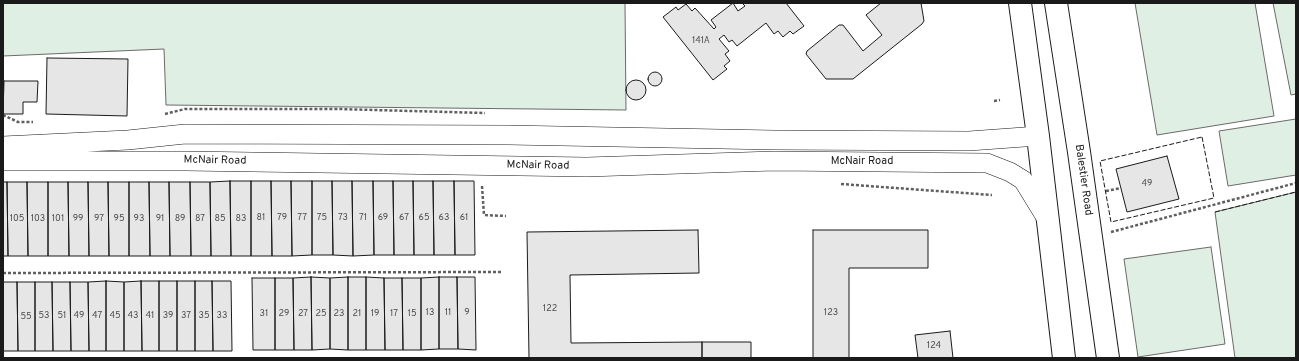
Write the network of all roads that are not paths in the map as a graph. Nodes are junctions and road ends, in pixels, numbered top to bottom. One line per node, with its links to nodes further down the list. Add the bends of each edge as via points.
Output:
1 (1020, 3): 3 (main road)
2 (1056, 3): 8 (main road, Balestier Road)
3 (1038, 136): 4 (street, McNair Road, via 962,141 185,134 128,140); 6 (main road)
4 (3, 146)
5 (3, 161): 6 (street, McNair Road, via 588,167 774,161 987,163 1023,180)
6 (1048, 220): 7 (main road)
7 (1064, 358)
8 (1108, 358)

